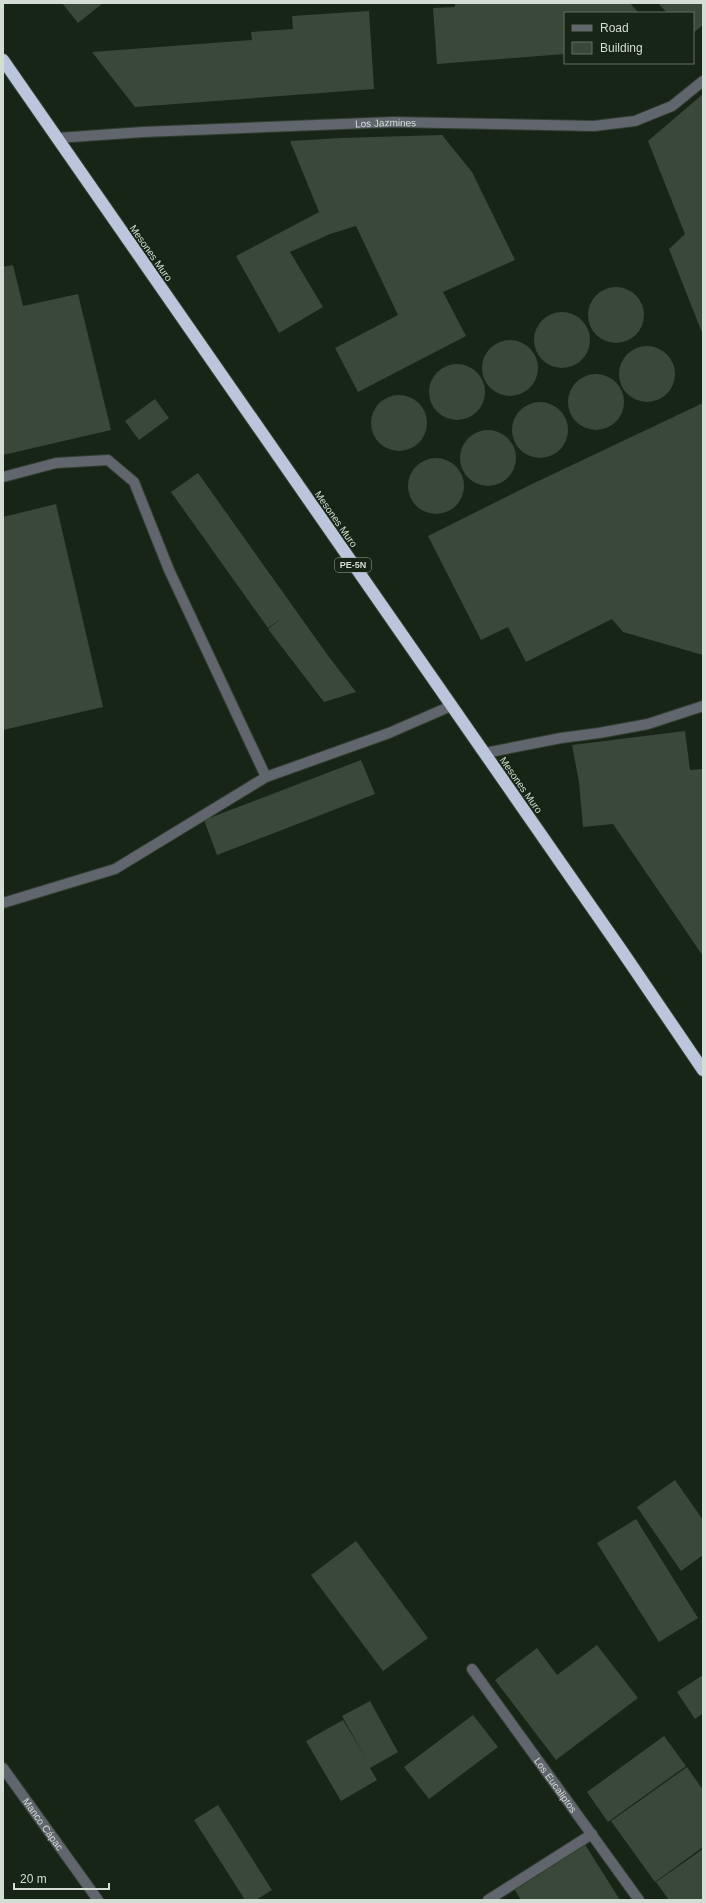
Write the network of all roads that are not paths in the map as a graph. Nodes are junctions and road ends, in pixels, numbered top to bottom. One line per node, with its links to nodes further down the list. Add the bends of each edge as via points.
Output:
1 (3, 60): 3 (highway, Mesones Muro / PE-5N)
2 (703, 81): 3 (street, Los Jazmines, via 672,106 635,121 594,126 393,122)
3 (57, 138): 5 (highway, Mesones Muro / PE-5N)
4 (3, 477): 8 (street, via 56,463 108,460 134,482 169,570)
5 (451, 706): 7 (highway, Mesones Muro / PE-5N); 8 (street, via 389,734)
6 (703, 706): 7 (street, via 648,724)
7 (485, 754): 10 (highway, Mesones Muro / PE-5N)
8 (266, 777): 9 (street, via 115,869)
9 (3, 903)
10 (703, 1070)
11 (472, 1669): 13 (street, Los Eucaliptos)
12 (3, 1768): 14 (street, Manco Cápac)
13 (592, 1834): 15 (street); 16 (street, Los Eucaliptos)
14 (98, 1900)
15 (488, 1900)
16 (639, 1900)

